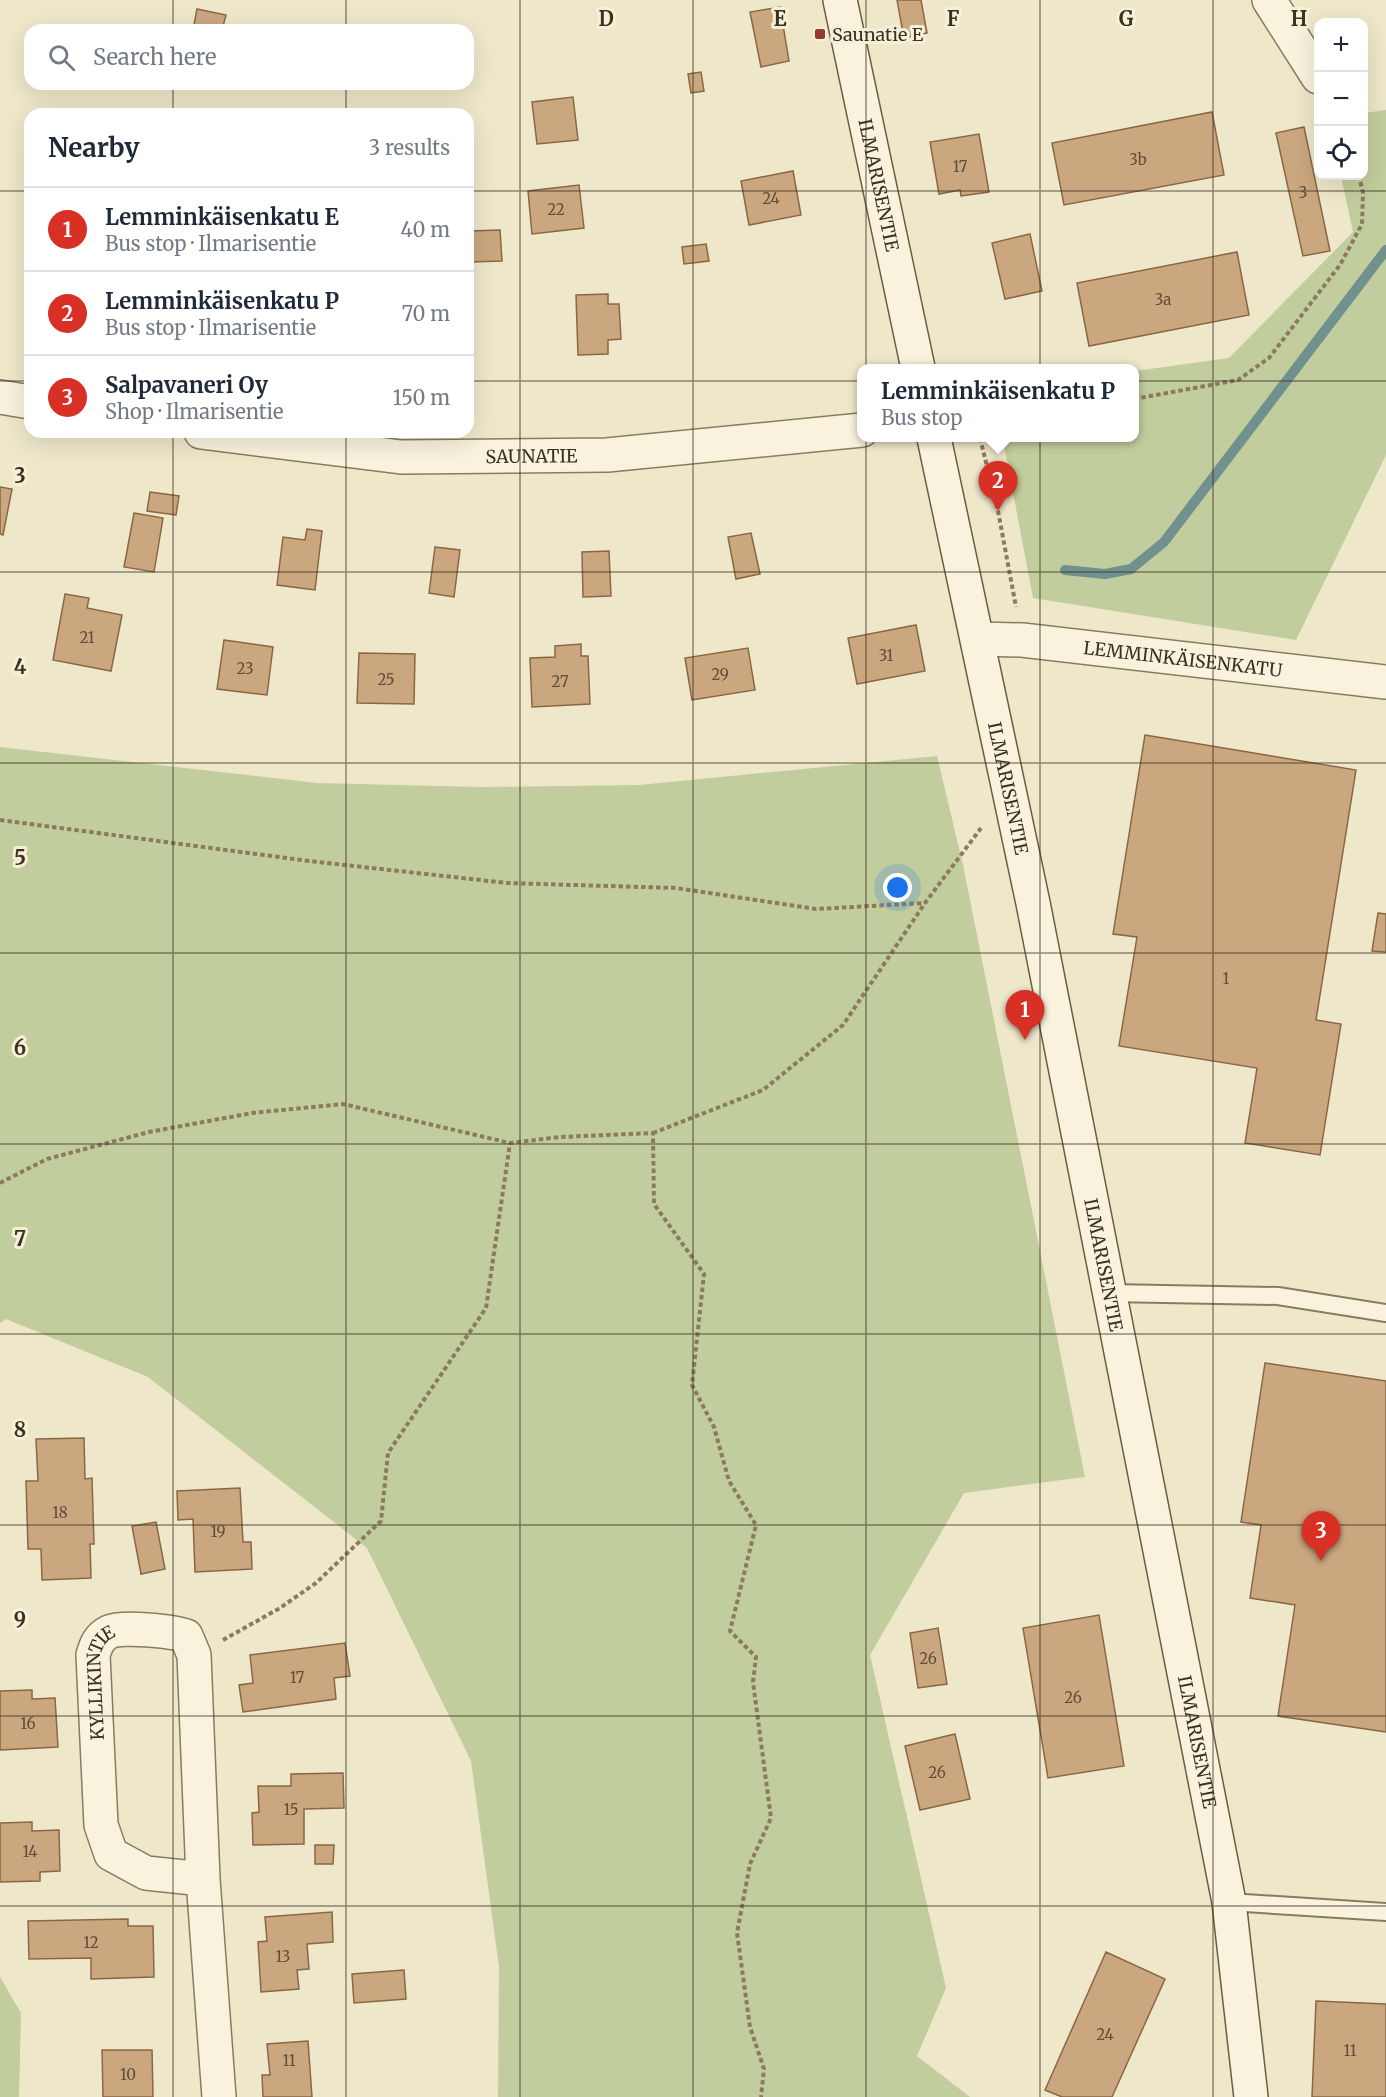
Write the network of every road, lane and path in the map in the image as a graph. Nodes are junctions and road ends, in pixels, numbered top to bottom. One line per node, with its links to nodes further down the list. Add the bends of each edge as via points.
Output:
1 (840, 0): 5 (street, ILMARISENTIE)
2 (1269, 0): 3 (street)
3 (1315, 72)
4 (1360, 180): 7 (path, via 1364,193 1362,224 1340,265 1269,358 1238,380)
5 (917, 364)
6 (0, 397): 8 (street)
7 (1139, 398)
8 (24, 401)
9 (857, 430): 10 (street, SAUNATIE, via 607,455 412,457)
10 (252, 438)
11 (935, 442): 13 (street, ILMARISENTIE)
12 (981, 442): 14 (path)
13 (978, 639): 14 (street, LEMMINKÄISENKATU); 22 (street, ILMARISENTIE)
14 (1022, 640): 15 (street, LEMMINKÄISENKATU)
15 (1386, 682)
16 (0, 820): 18 (path, via 507,883 676,888 816,909)
17 (984, 824): 18 (path)
18 (925, 903): 19 (path, via 843,1025 763,1090)
19 (653, 1133): 20 (path); 29 (path, via 654,1204 704,1274 692,1385 714,1427 729,1481 756,1525 730,1631 756,1657 753,1682 771,1818 750,1864 737,1933 750,2027 764,2069)
20 (510, 1143): 21 (path, via 344,1104 252,1113 149,1132 47,1159); 24 (path, via 486,1308 388,1454 381,1521 316,1583)
21 (0, 1183)
22 (1110, 1293): 23 (lane, via 1278,1296); 26 (street, ILMARISENTIE)
23 (1386, 1313)
24 (195, 1656): 25 (street); 25 (street, KYLLIKINTIE, via 186,1636 170,1630 111,1631 98,1641 93,1655 101,1825 111,1854 147,1874)
25 (203, 1879): 28 (street)
26 (1229, 1902): 27 (lane); 30 (street, ILMARISENTIE)
27 (1386, 1912)
28 (219, 2097)
29 (761, 2097)
30 (1251, 2097)

